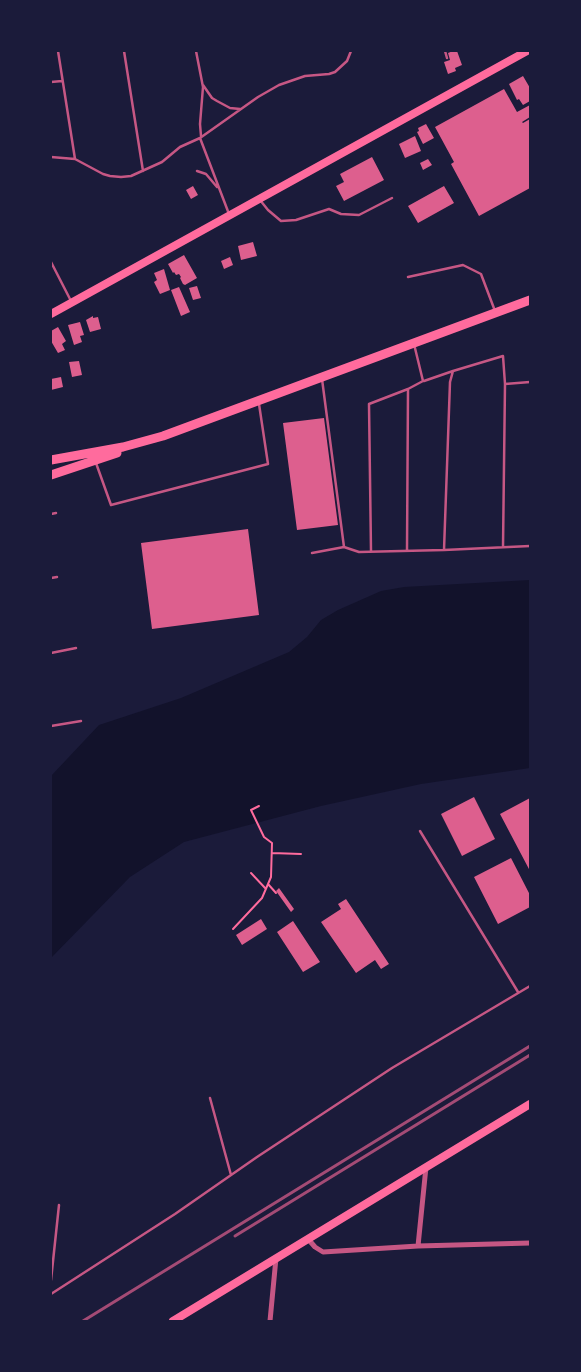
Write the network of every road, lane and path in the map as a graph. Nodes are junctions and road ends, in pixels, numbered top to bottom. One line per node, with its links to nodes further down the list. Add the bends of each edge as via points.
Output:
1 (58, 51): 8 (lane)
2 (124, 51): 15 (lane)
3 (196, 51): 9 (lane)
4 (350, 51): 11 (lane, via 347,61 335,72 305,76 279,85)
5 (444, 51): 7 (lane)
6 (527, 51): 19 (main road)
7 (447, 58)
8 (62, 80): 10 (lane); 14 (lane)
9 (202, 81): 11 (lane, via 217,102); 12 (lane)
10 (51, 82)
11 (241, 109): 12 (lane)
12 (201, 137): 15 (lane); 17 (lane)
13 (51, 157): 14 (lane)
14 (75, 159): 15 (lane, via 116,177)
15 (143, 171)
16 (197, 171): 17 (lane, via 206,174)
17 (220, 190): 20 (lane)
18 (392, 198): 19 (lane, via 359,215 341,214 329,209 282,222)
19 (259, 199): 20 (main road)
20 (230, 215): 24 (main road)
21 (51, 262): 24 (lane)
22 (408, 277): 25 (lane, via 463,265 481,274)
23 (530, 300): 25 (main road)
24 (71, 302): 26 (main road)
25 (496, 312): 27 (main road)
26 (51, 314)
27 (414, 342): 29 (main road); 30 (lane)
28 (453, 371): 30 (lane); 32 (lane, via 503,356); 44 (lane)
29 (321, 377): 34 (main road); 42 (lane)
30 (423, 381): 33 (lane)
31 (530, 382): 32 (lane)
32 (505, 384): 43 (lane)
33 (408, 389): 45 (lane, via 369,404); 46 (lane)
34 (258, 400): 35 (main road); 37 (lane, via 268,464 111,505)
35 (163, 436): 36 (main road); 37 (main road)
36 (51, 460)
37 (95, 461): 38 (main road)
38 (51, 475)
39 (56, 513): 40 (lane)
40 (51, 514)
41 (530, 546): 43 (lane)
42 (344, 547): 45 (lane, via 359,552); 47 (lane)
43 (503, 547): 44 (lane)
44 (444, 550): 46 (lane)
45 (371, 551): 46 (lane)
46 (407, 551)
47 (312, 553)
48 (57, 577): 49 (lane)
49 (51, 578)
50 (76, 648): 51 (lane)
51 (51, 653)
52 (82, 721): 53 (lane)
53 (51, 726)
54 (259, 806): 56 (path, via 251,810 264,837 272,843)
55 (420, 831): 64 (lane)
56 (272, 853): 57 (path); 59 (path)
57 (301, 854)
58 (251, 874): 60 (path)
59 (268, 884): 60 (path); 61 (path)
60 (266, 889): 62 (path, via 262,898)
61 (276, 893)
62 (233, 929)
63 (530, 986): 64 (lane)
64 (518, 992): 68 (lane, via 392,1068)
65 (210, 1098): 68 (lane)
66 (530, 1104): 67 (main road)
67 (426, 1166): 70 (main road); 73 (street)
68 (231, 1175): 77 (lane)
69 (59, 1205): 74 (lane)
70 (308, 1239): 73 (street, via 323,1252); 75 (main road)
71 (530, 1243): 73 (street)
72 (51, 1245): 74 (lane)
73 (418, 1246)
74 (55, 1249): 76 (lane)
75 (276, 1258): 78 (main road); 79 (street)
76 (51, 1280)
77 (51, 1294)
78 (173, 1321)
79 (270, 1321)

